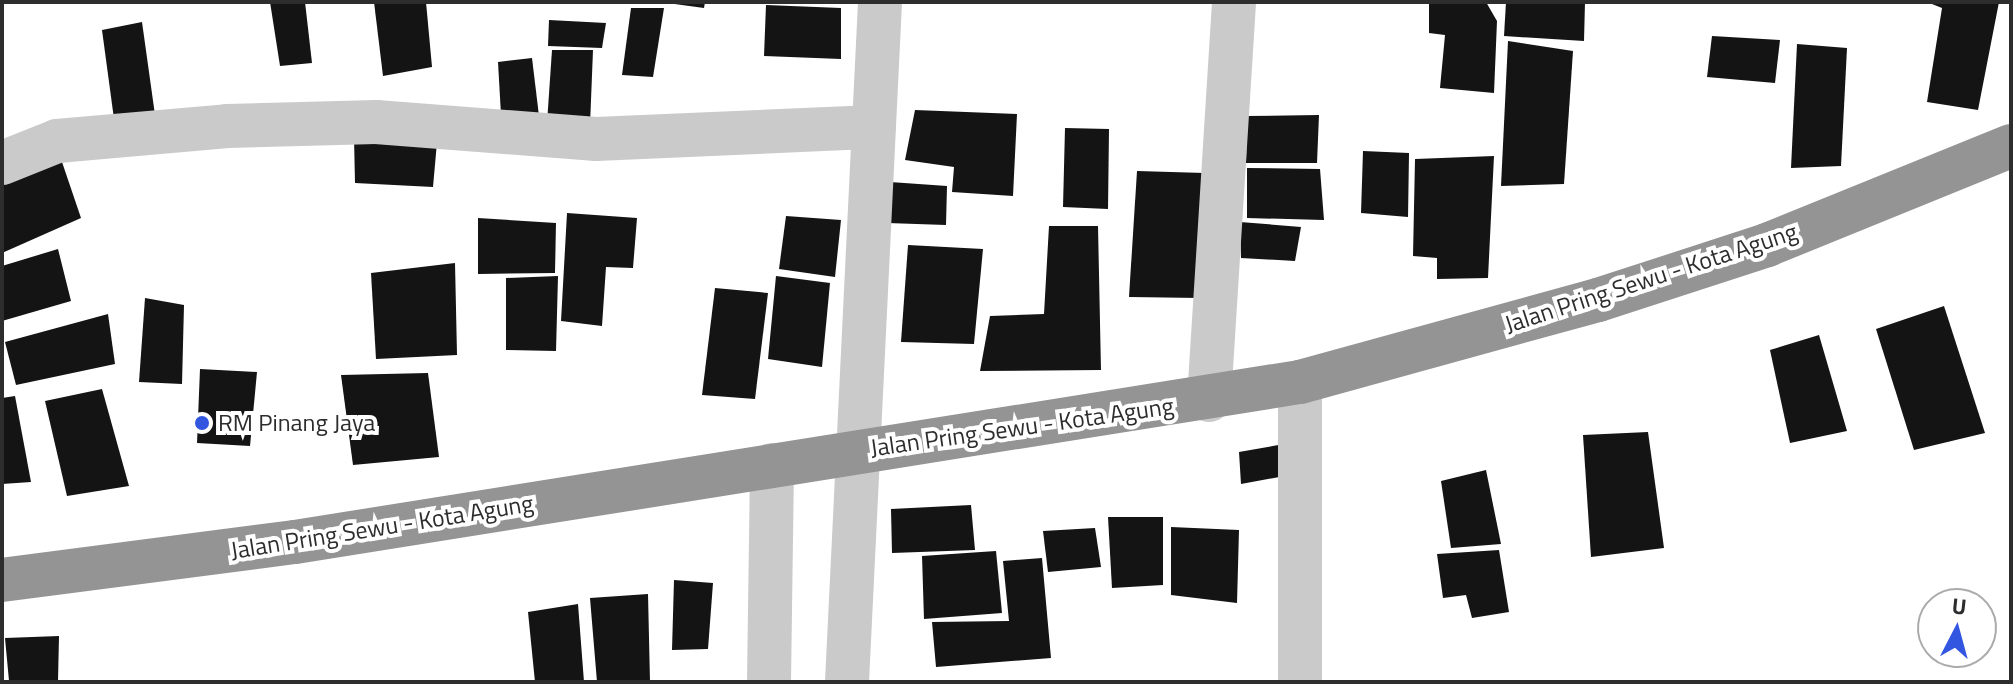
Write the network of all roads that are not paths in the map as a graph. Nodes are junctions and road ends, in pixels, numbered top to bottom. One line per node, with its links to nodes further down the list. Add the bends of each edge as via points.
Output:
1 (880, 2): 3 (street)
2 (1234, 2): 7 (street)
3 (874, 127): 5 (street, via 596,139 376,122 227,126 57,141); 8 (street)
4 (2011, 146): 6 (highway, Jalan Pring Sewu - Kota Agung, via 1767,245 1598,300)
5 (2, 163)
6 (1300, 382): 7 (highway, Jalan Pring Sewu - Kota Agung); 13 (street)
7 (1209, 400): 8 (highway, Jalan Pring Sewu - Kota Agung)
8 (858, 452): 9 (highway, Jalan Pring Sewu - Kota Agung); 12 (street)
9 (772, 465): 10 (highway, Jalan Pring Sewu - Kota Agung, via 295,542); 11 (street)
10 (2, 580)
11 (769, 682)
12 (847, 682)
13 (1300, 682)

